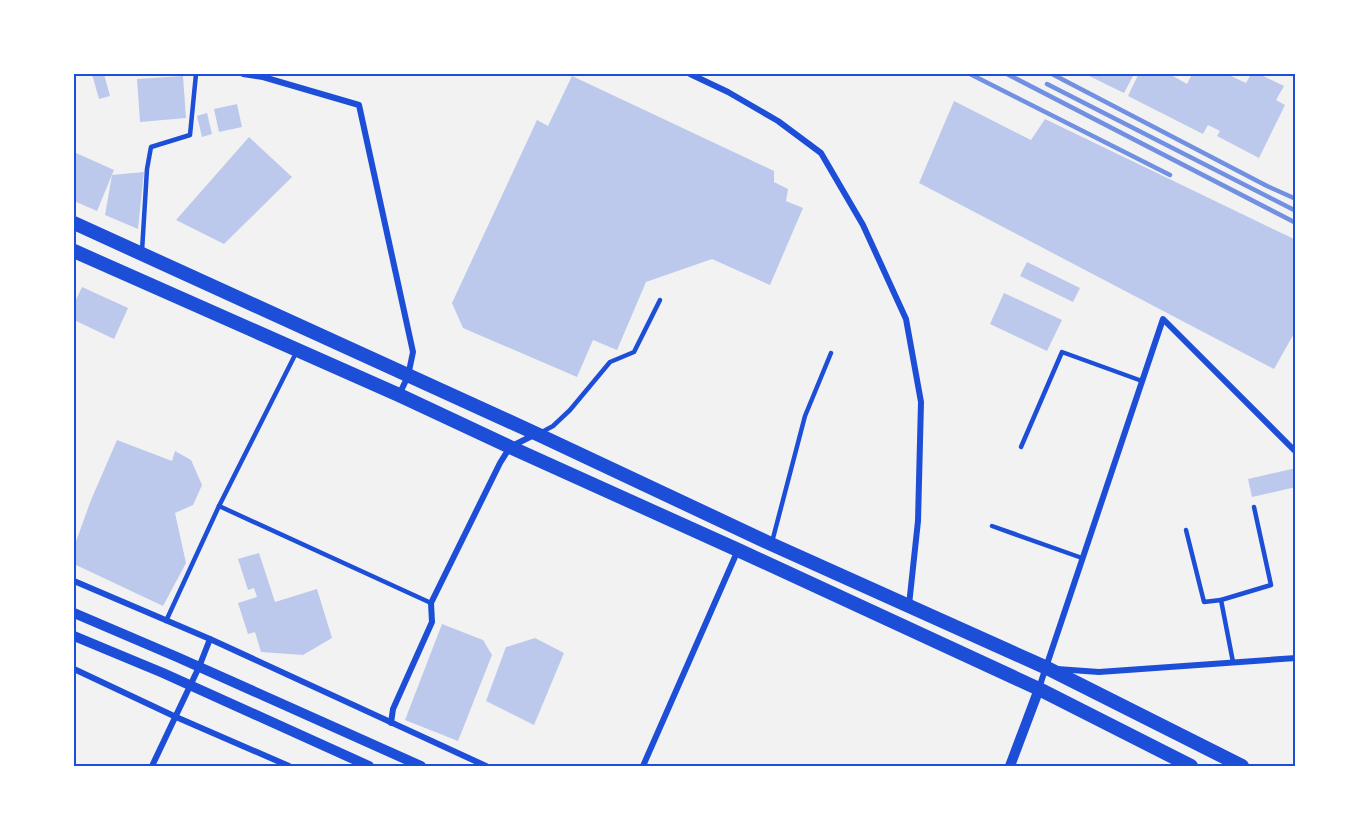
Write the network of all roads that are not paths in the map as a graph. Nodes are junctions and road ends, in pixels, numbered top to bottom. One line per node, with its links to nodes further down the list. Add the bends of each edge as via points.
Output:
1 (196, 74): 6 (lane, via 190,135 151,147)
2 (243, 74): 10 (street, via 359,105 413,352)
3 (690, 74): 27 (street, via 778,121 821,153 863,225 906,319 921,402 918,521)
4 (74, 223): 6 (main road)
5 (74, 251): 8 (main road)
6 (142, 255): 10 (main road)
7 (660, 300): 13 (lane, via 634,352 610,362 554,426)
8 (297, 351): 12 (main road); 17 (lane)
9 (831, 353): 21 (lane, via 805,416)
10 (408, 376): 12 (street); 13 (main road)
11 (1142, 381): 15 (lane, via 1062,352); 16 (street, via 1163,319); 23 (street)
12 (399, 395): 14 (main road)
13 (537, 434): 14 (street); 21 (main road)
14 (510, 447): 22 (main road); 26 (street)
15 (1022, 447)
16 (1296, 452)
17 (219, 506): 26 (lane); 29 (lane)
18 (1254, 507): 25 (lane, via 1271,585)
19 (992, 526): 23 (lane)
20 (1186, 530): 25 (lane, via 1204,602)
21 (771, 544): 27 (main road)
22 (738, 550): 38 (main road); 46 (street)
23 (1082, 558): 35 (street)
24 (74, 581): 29 (street)
25 (1221, 600): 33 (lane)
26 (431, 603): 40 (street, via 432,622 393,709)
27 (909, 605): 35 (main road)
28 (74, 613): 34 (street)
29 (166, 621): 31 (street)
30 (74, 636): 37 (street)
31 (210, 639): 34 (street); 40 (street)
32 (1296, 658): 33 (street)
33 (1233, 662): 35 (street, via 1099,672)
34 (199, 668): 37 (street); 44 (street)
35 (1047, 668): 38 (street); 49 (main road)
36 (74, 669): 39 (street)
37 (190, 686): 39 (street); 43 (street)
38 (1039, 689): 47 (street); 48 (main road)
39 (176, 717): 41 (street); 42 (street)
40 (391, 723): 45 (street)
41 (152, 766)
42 (289, 766)
43 (369, 766)
44 (421, 766)
45 (486, 766)
46 (643, 766)
47 (1010, 766)
48 (1191, 766)
49 (1242, 766)

